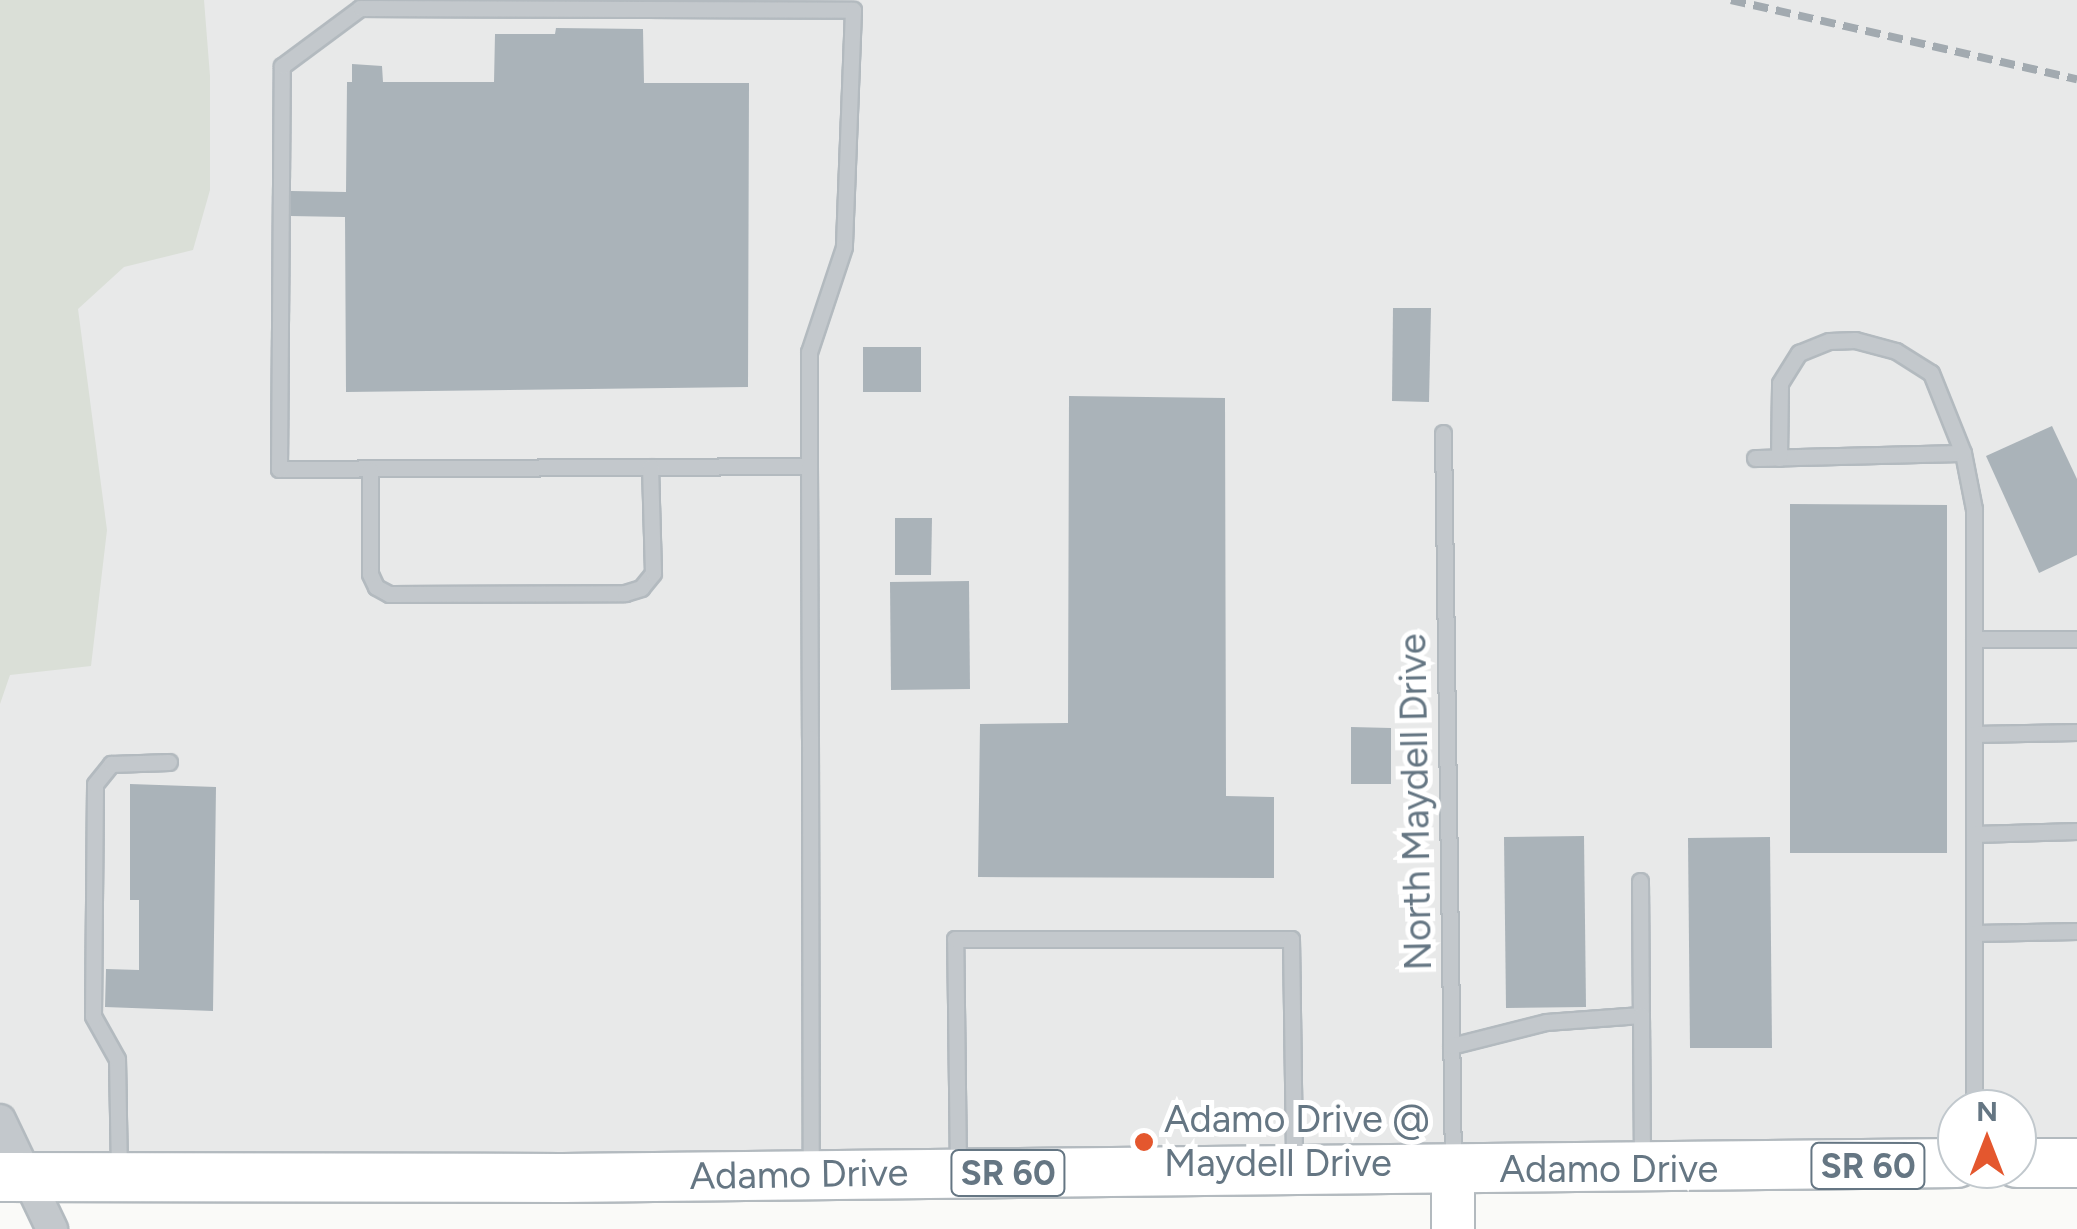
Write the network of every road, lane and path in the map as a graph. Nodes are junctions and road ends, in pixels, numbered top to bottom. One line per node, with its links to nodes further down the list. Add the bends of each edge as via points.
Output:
1 (1443, 432): 19 (lane, North Maydell Drive)
2 (1964, 453): 4 (lane); 4 (lane, via 1930,372 1896,351 1855,340 1799,353 1780,383); 8 (lane, via 1974,509)
3 (1755, 458): 4 (lane)
4 (1779, 458)
5 (809, 466): 6 (lane); 7 (lane, via 808,352 844,246 853,10 360,8 282,66 279,469); 29 (lane)
6 (650, 467): 7 (lane); 7 (lane, via 653,573 641,588 606,593 389,594 370,574)
7 (370, 470)
8 (1974, 639): 9 (lane); 11 (lane)
9 (2077, 639)
10 (2077, 732): 11 (lane)
11 (1974, 734): 14 (lane)
12 (169, 762): 31 (lane, via 111,764 94,784 93,1016 117,1059)
13 (2077, 832): 14 (lane)
14 (1974, 834): 17 (lane)
15 (1640, 881): 18 (lane)
16 (2077, 931): 17 (lane)
17 (1975, 933): 20 (lane)
18 (1641, 1015): 19 (lane, via 1546,1022); 26 (lane)
19 (1452, 1046): 25 (lane, North Maydell Drive)
20 (1974, 1089)
21 (0, 1120): 30 (street)
22 (1937, 1163): 26 (main road, Adamo Drive / SR 60)
23 (2037, 1163): 24 (main road)
24 (2077, 1163)
25 (1454, 1170): 26 (main road, Adamo Drive / SR 60); 27 (main road, Adamo Drive / SR 60); 33 (street)
26 (1642, 1170)
27 (1294, 1171): 28 (main road, Adamo Drive / SR 60); 28 (lane, via 1291,938 955,938)
28 (958, 1173): 29 (main road, Adamo Drive / SR 60)
29 (811, 1174): 31 (main road, Adamo Drive / SR 60)
30 (14, 1177): 31 (main road, Adamo Drive / SR 60); 32 (street)
31 (120, 1177)
32 (52, 1229)
33 (1454, 1229)

